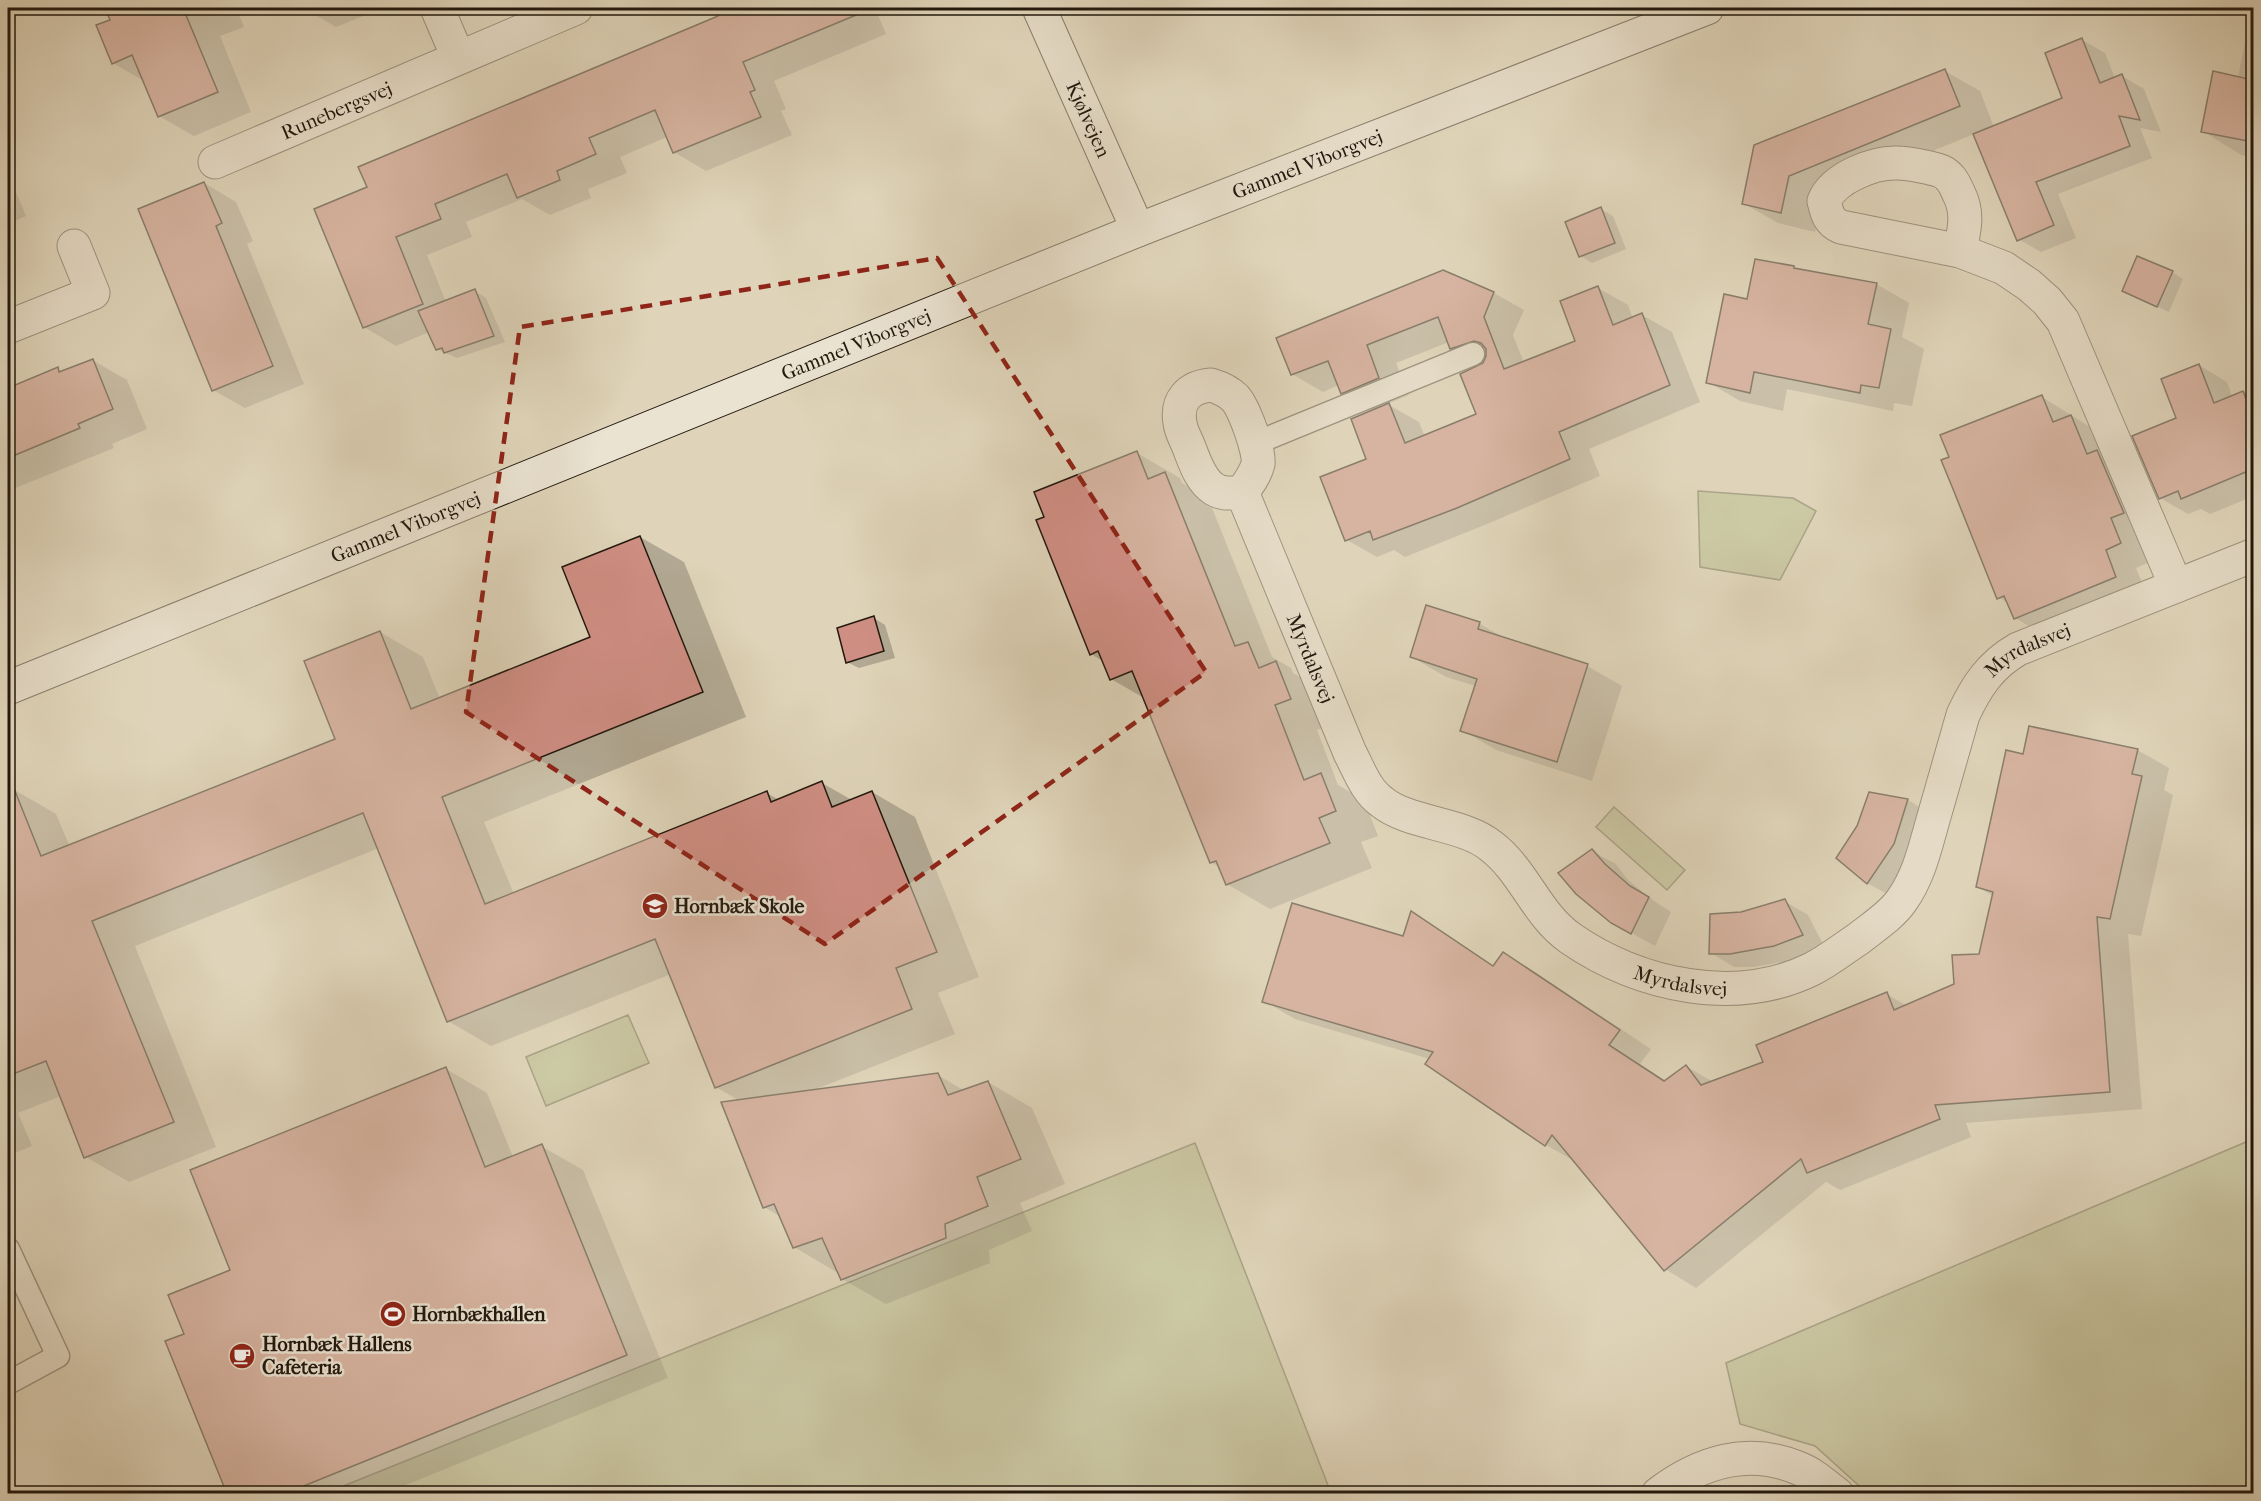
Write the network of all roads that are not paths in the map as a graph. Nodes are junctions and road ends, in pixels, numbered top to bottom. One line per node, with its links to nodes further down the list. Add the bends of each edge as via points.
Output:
1 (437, 8): 5 (street)
2 (576, 8): 5 (street, Runebergsvej)
3 (1040, 8): 7 (street, Kjølvejen)
4 (1707, 8): 7 (street, Gammel Viborgvej)
5 (458, 57): 6 (street, Runebergsvej)
6 (215, 162)
7 (1138, 231): 16 (street, Gammel Viborgvej)
8 (74, 246): 10 (street, via 93,293)
9 (1960, 252): 15 (street, via 2012,273 2035,290 2063,321)
10 (8, 327)
11 (1473, 354): 12 (lane)
12 (1256, 443): 13 (street, via 1258,462); 13 (street, via 1237,400 1224,389 1198,386 1188,392 1180,408 1180,423 1199,472 1212,488 1225,494)
13 (1242, 492): 15 (street, Myrdalsvej, via 1350,753 1369,789 1382,803 1403,813 1489,844 1508,860 1545,914 1569,938 1645,976 1695,987 1730,988 1763,983 1811,969 1884,919 1901,901 1917,874 1963,715 1989,670 2018,649)
14 (2253, 555): 15 (street, Myrdalsvej)
15 (2176, 586)
16 (8, 688)
17 (8, 1249): 18 (lane, via 58,1356)
18 (8, 1383)
19 (1659, 1494): 20 (street, via 1704,1466 1733,1459 1762,1459 1799,1468)
20 (1837, 1494)

